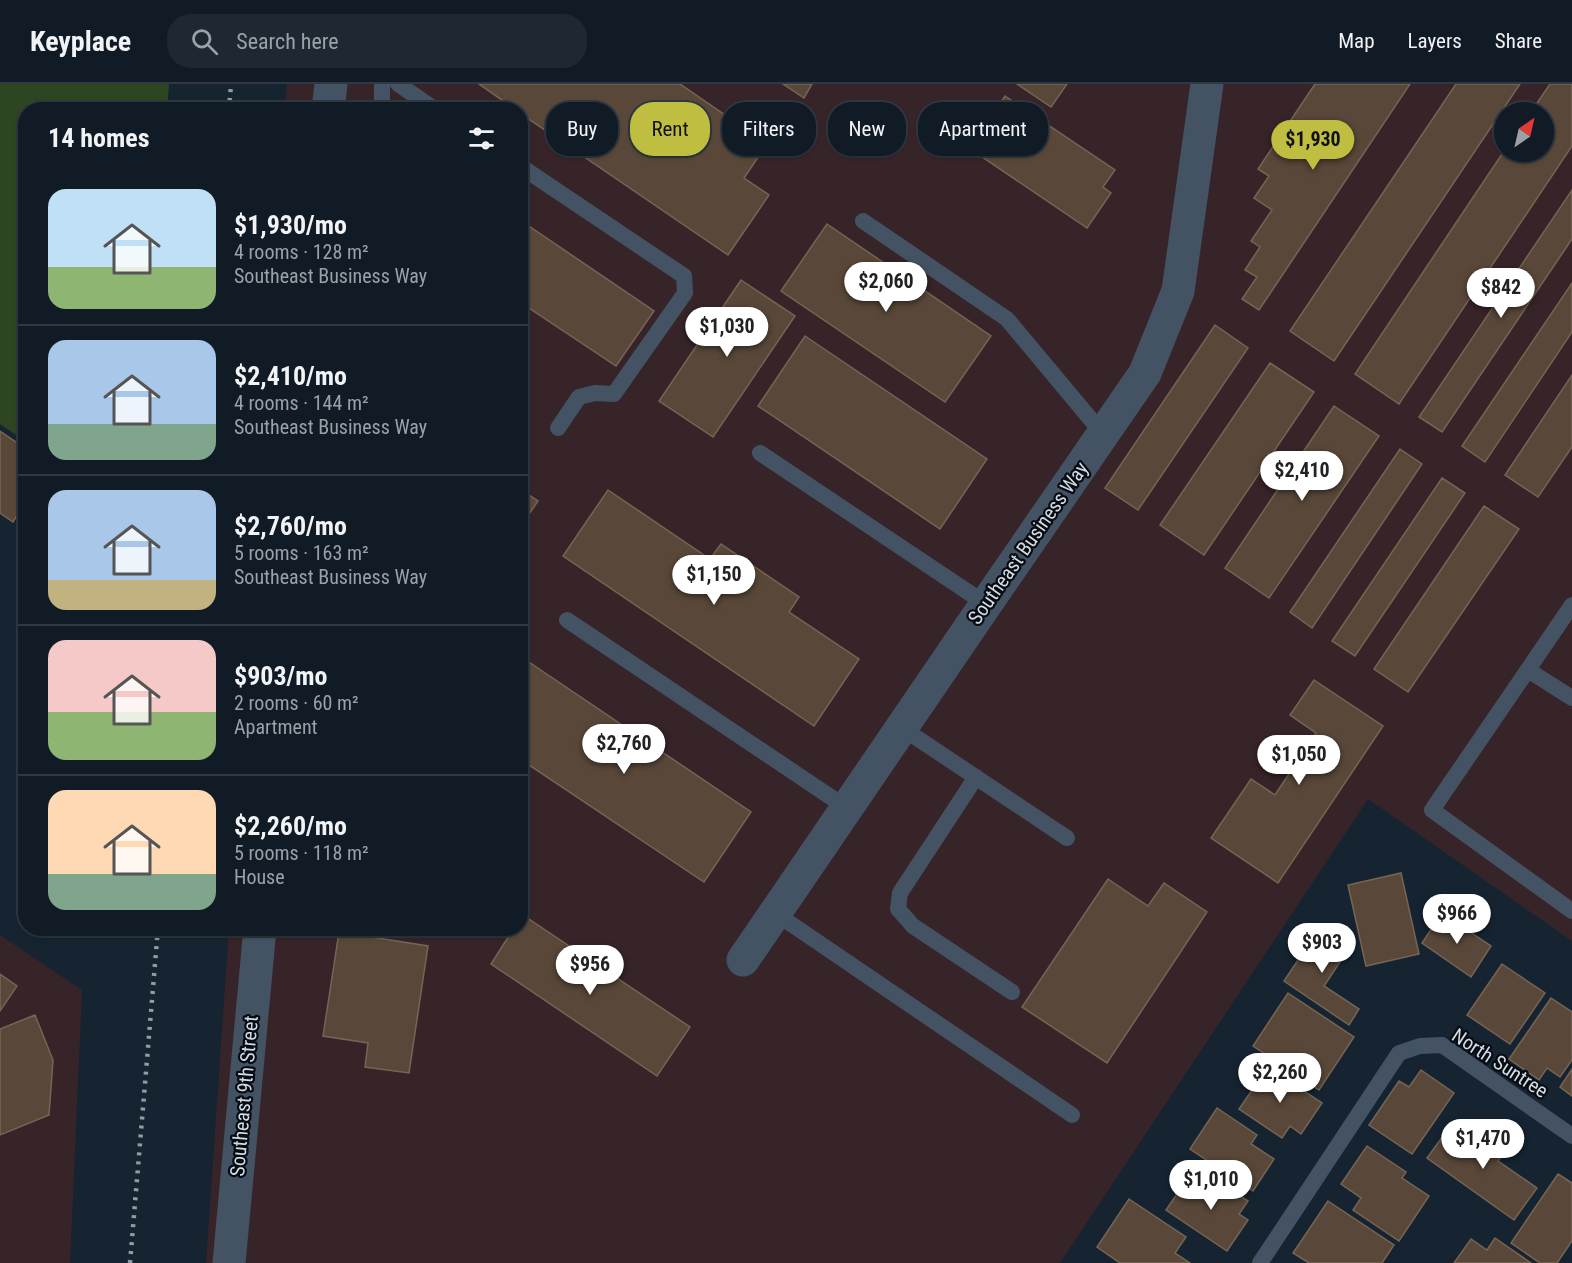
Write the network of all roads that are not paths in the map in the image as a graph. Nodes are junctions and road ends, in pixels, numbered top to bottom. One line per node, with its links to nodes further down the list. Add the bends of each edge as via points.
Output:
1 (331, 84): 5 (street)
2 (382, 84): 6 (lane)
3 (398, 84): 7 (lane)
4 (1207, 84): 11 (street, Southeast Business Way, via 1178,291 1145,374)
5 (329, 102)
6 (382, 102)
7 (424, 102)
8 (528, 171): 10 (lane, via 684,276 685,293 615,394 579,397)
9 (863, 221): 11 (lane, via 1007,319)
10 (558, 428)
11 (1103, 434): 13 (street, Southeast Business Way)
12 (760, 453): 13 (lane)
13 (986, 604): 18 (street, Southeast Business Way)
14 (1569, 616): 16 (lane)
15 (567, 620): 20 (lane)
16 (1528, 670): 17 (lane); 22 (lane, via 1432,810)
17 (1572, 698)
18 (902, 728): 19 (lane); 20 (street, Southeast Business Way)
19 (976, 777): 21 (lane); 26 (lane, via 900,893 898,909 914,926)
20 (847, 808): 23 (street, Southeast Business Way)
21 (1067, 838)
22 (1572, 911)
23 (775, 913): 25 (street, Southeast Business Way); 27 (lane)
24 (259, 936): 29 (street, Southeast 9th Street)
25 (743, 960)
26 (1011, 992)
27 (1072, 1115)
28 (1572, 1136): 30 (lane, North Suntree, via 1442,1045 1420,1046 1399,1053)
29 (229, 1263)
30 (1260, 1263)

